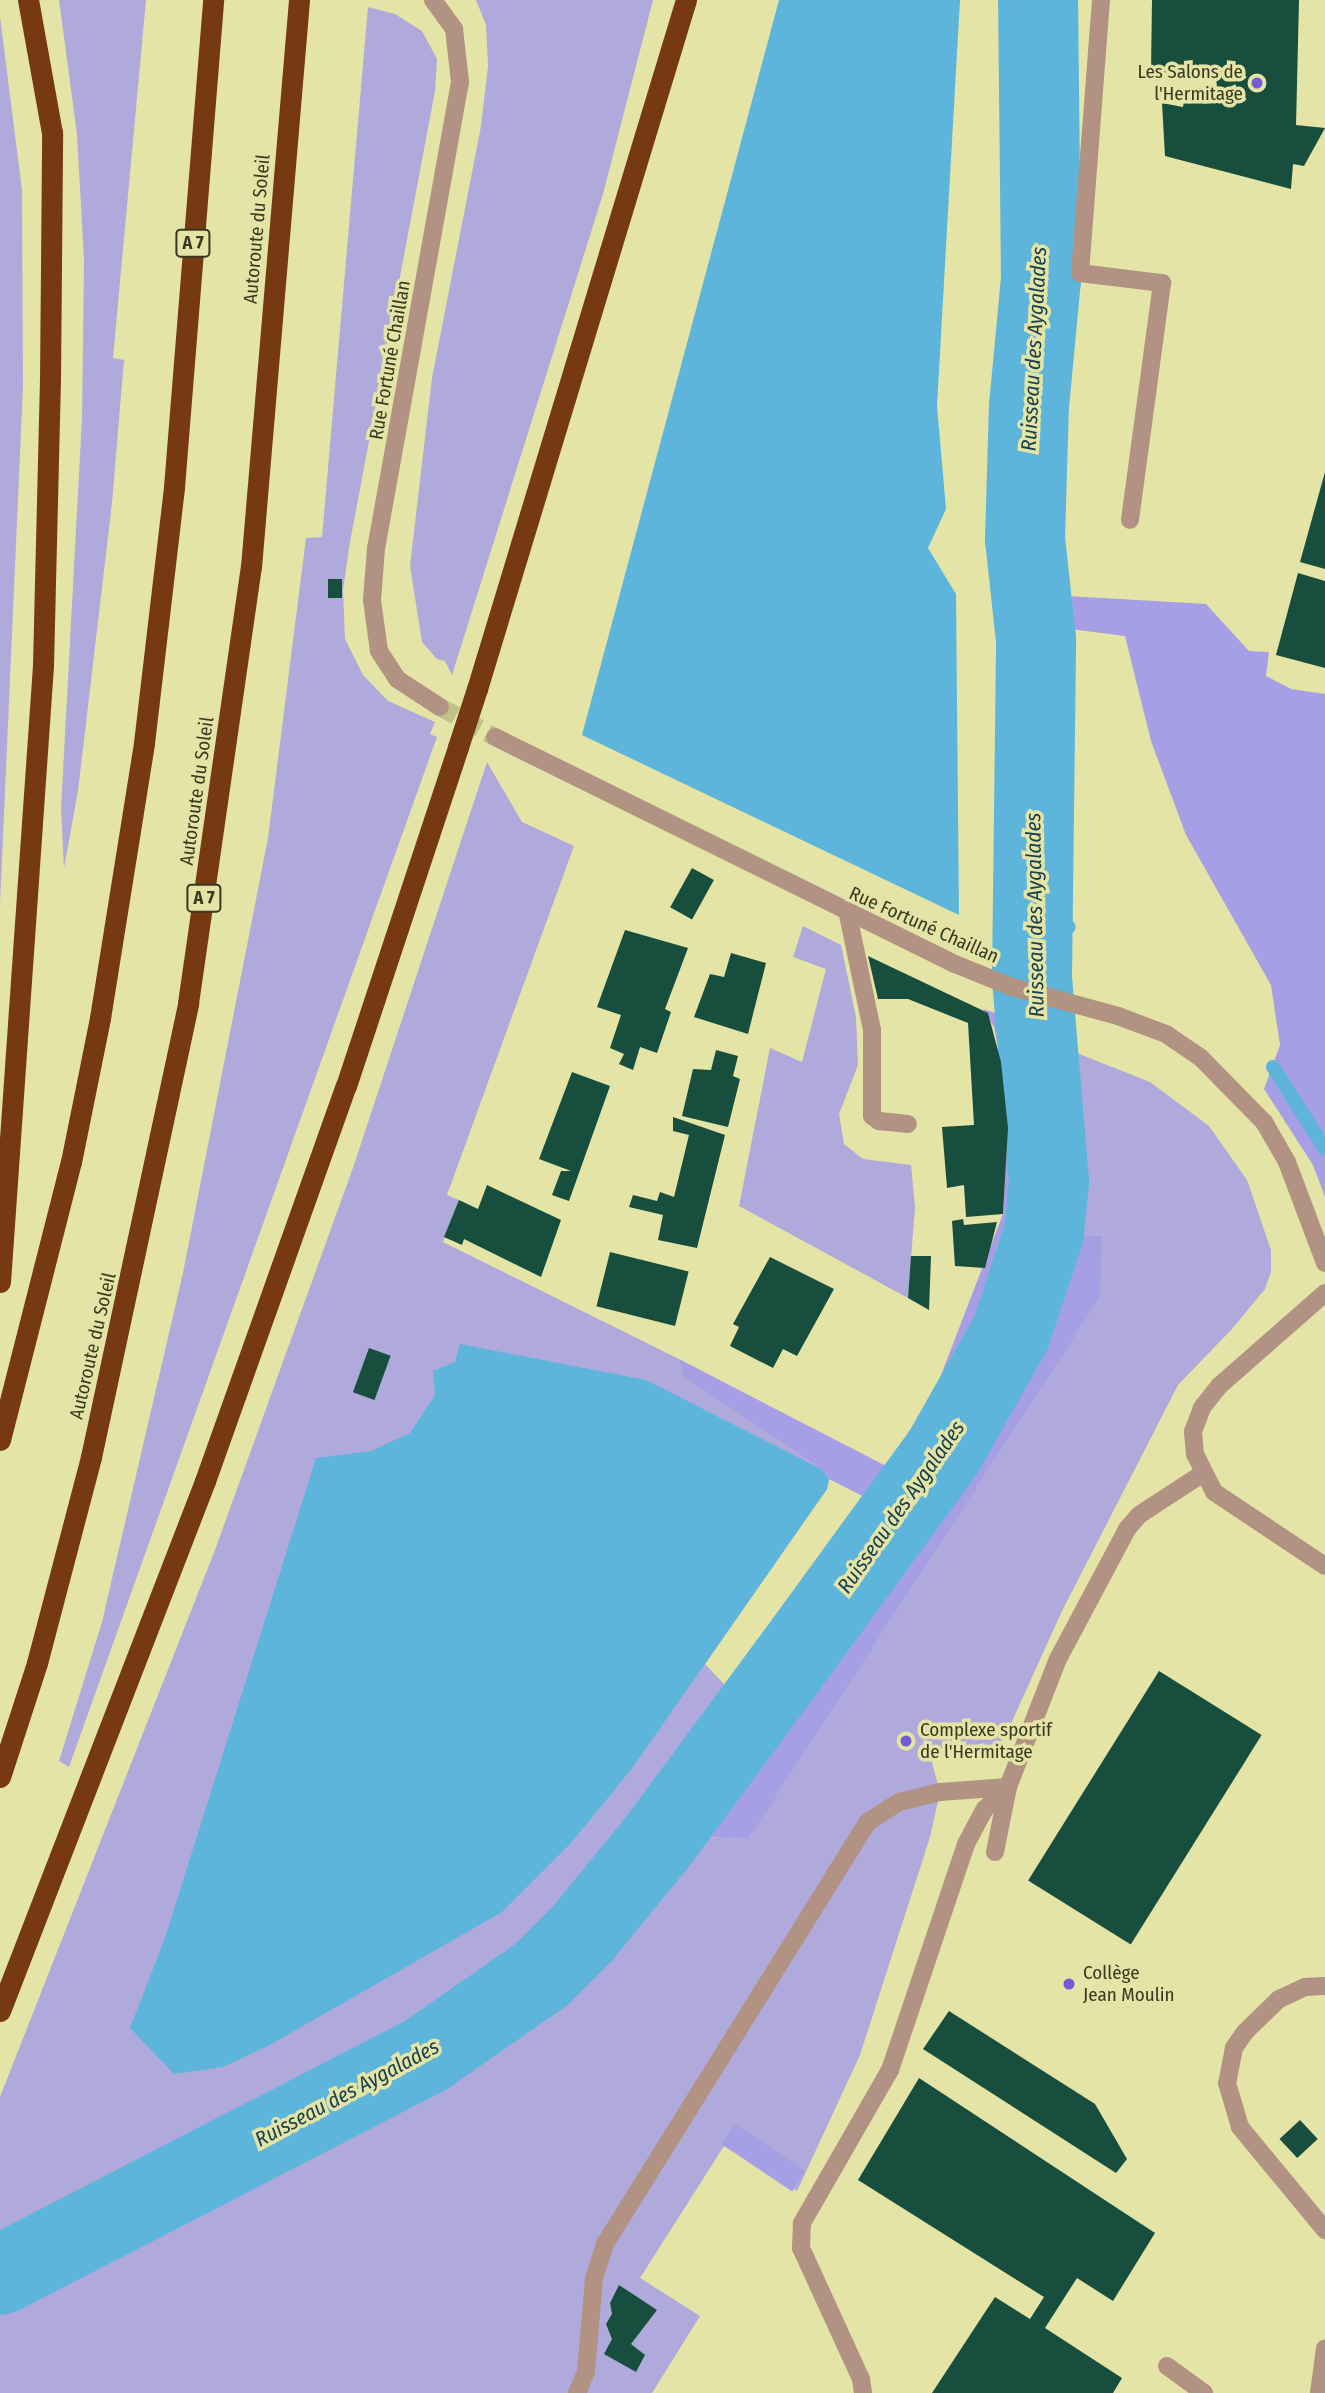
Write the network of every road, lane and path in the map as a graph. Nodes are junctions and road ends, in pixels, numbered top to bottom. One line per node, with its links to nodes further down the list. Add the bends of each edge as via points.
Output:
1 (28, 0): 13 (highway, via 52,133 50,381 43,665)
2 (213, 0): 15 (highway, A 7, via 174,487 144,743 74,1149)
3 (299, 0): 18 (highway, Autoroute du Soleil / A 7, via 251,567 188,1003 91,1457 37,1663)
4 (433, 0): 8 (street, Rue Fortuné Chaillan, via 454,29 460,82 376,548 372,600 379,651 397,679)
5 (685, 0): 22 (highway, bridge, via 524,546 346,1086 205,1482)
6 (1101, 0): 7 (street, via 1080,273 1162,283)
7 (1130, 520)
8 (440, 708)
9 (495, 737): 10 (street, Rue Fortuné Chaillan)
10 (848, 915): 11 (street, via 872,1030 872,1116); 12 (street, Rue Fortuné Chaillan, via 1012,987 1166,1034 1201,1058 1264,1122 1287,1162)
11 (908, 1124)
12 (1325, 1263)
13 (0, 1282)
14 (1325, 1293): 16 (street, via 1219,1386 1202,1408 1193,1433)
15 (0, 1440)
16 (1202, 1474): 17 (street, via 1228,1506); 19 (street, via 1139,1515 1127,1529 1058,1659)
17 (1325, 1566)
18 (0, 1777)
19 (1008, 1787): 20 (street); 26 (street, via 930,1794 899,1802 868,1822 605,2244 594,2278 586,2372); 27 (street, via 985,1809 966,1844 890,2070 802,2223 802,2248 861,2379)
20 (995, 1852)
21 (1325, 1986): 23 (street, via 1306,1987 1279,1999 1245,2032 1234,2048 1227,2082 1240,2127)
22 (0, 2011)
23 (1325, 2230)
24 (1325, 2348): 29 (street)
25 (1167, 2367): 28 (street)
26 (577, 2393)
27 (863, 2393)
28 (1204, 2393)
29 (1319, 2393)

